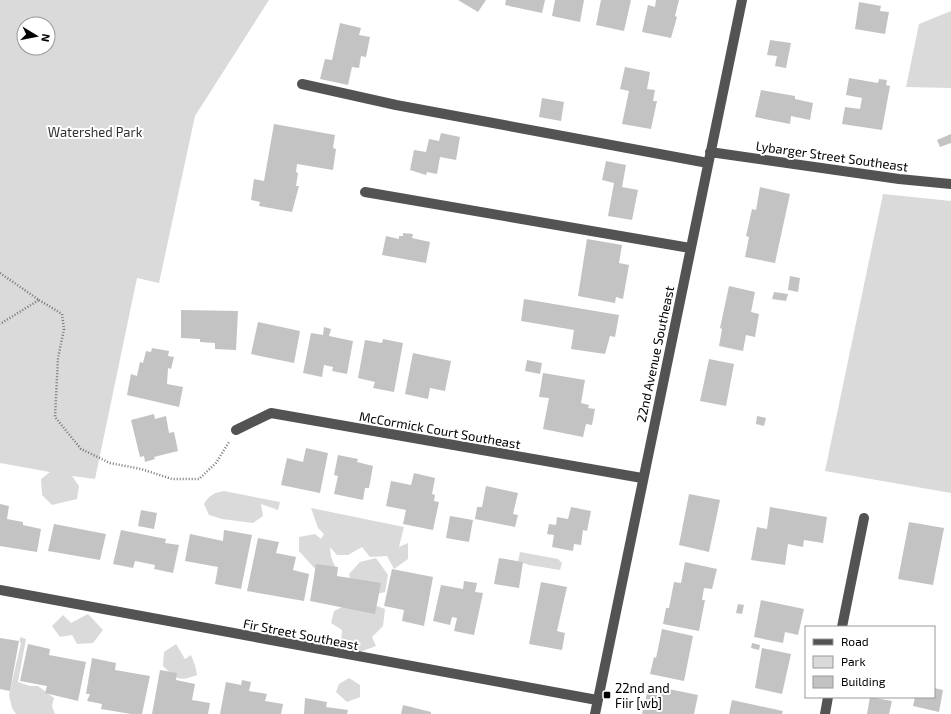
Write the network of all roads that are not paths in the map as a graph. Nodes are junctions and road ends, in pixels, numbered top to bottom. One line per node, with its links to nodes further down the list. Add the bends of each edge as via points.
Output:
1 (742, 0): 3 (street, 22nd Avenue Southeast)
2 (302, 84): 4 (street, via 396,105)
3 (710, 152): 4 (street, 22nd Avenue Southeast); 5 (street, Lybarger Street Southeast)
4 (708, 162): 7 (street, 22nd Avenue Southeast)
5 (951, 184)
6 (365, 192): 7 (street)
7 (690, 248): 9 (street, 22nd Avenue Southeast)
8 (236, 430): 9 (street, McCormick Court Southeast, via 271,414)
9 (642, 478): 14 (street, 22nd Avenue Southeast)
10 (864, 518): 12 (street)
11 (0, 590): 14 (street, Fir Street Southeast)
12 (842, 626)
13 (828, 698): 16 (street)
14 (597, 700): 15 (street, 22nd Avenue Southeast)
15 (595, 714)
16 (825, 714)

